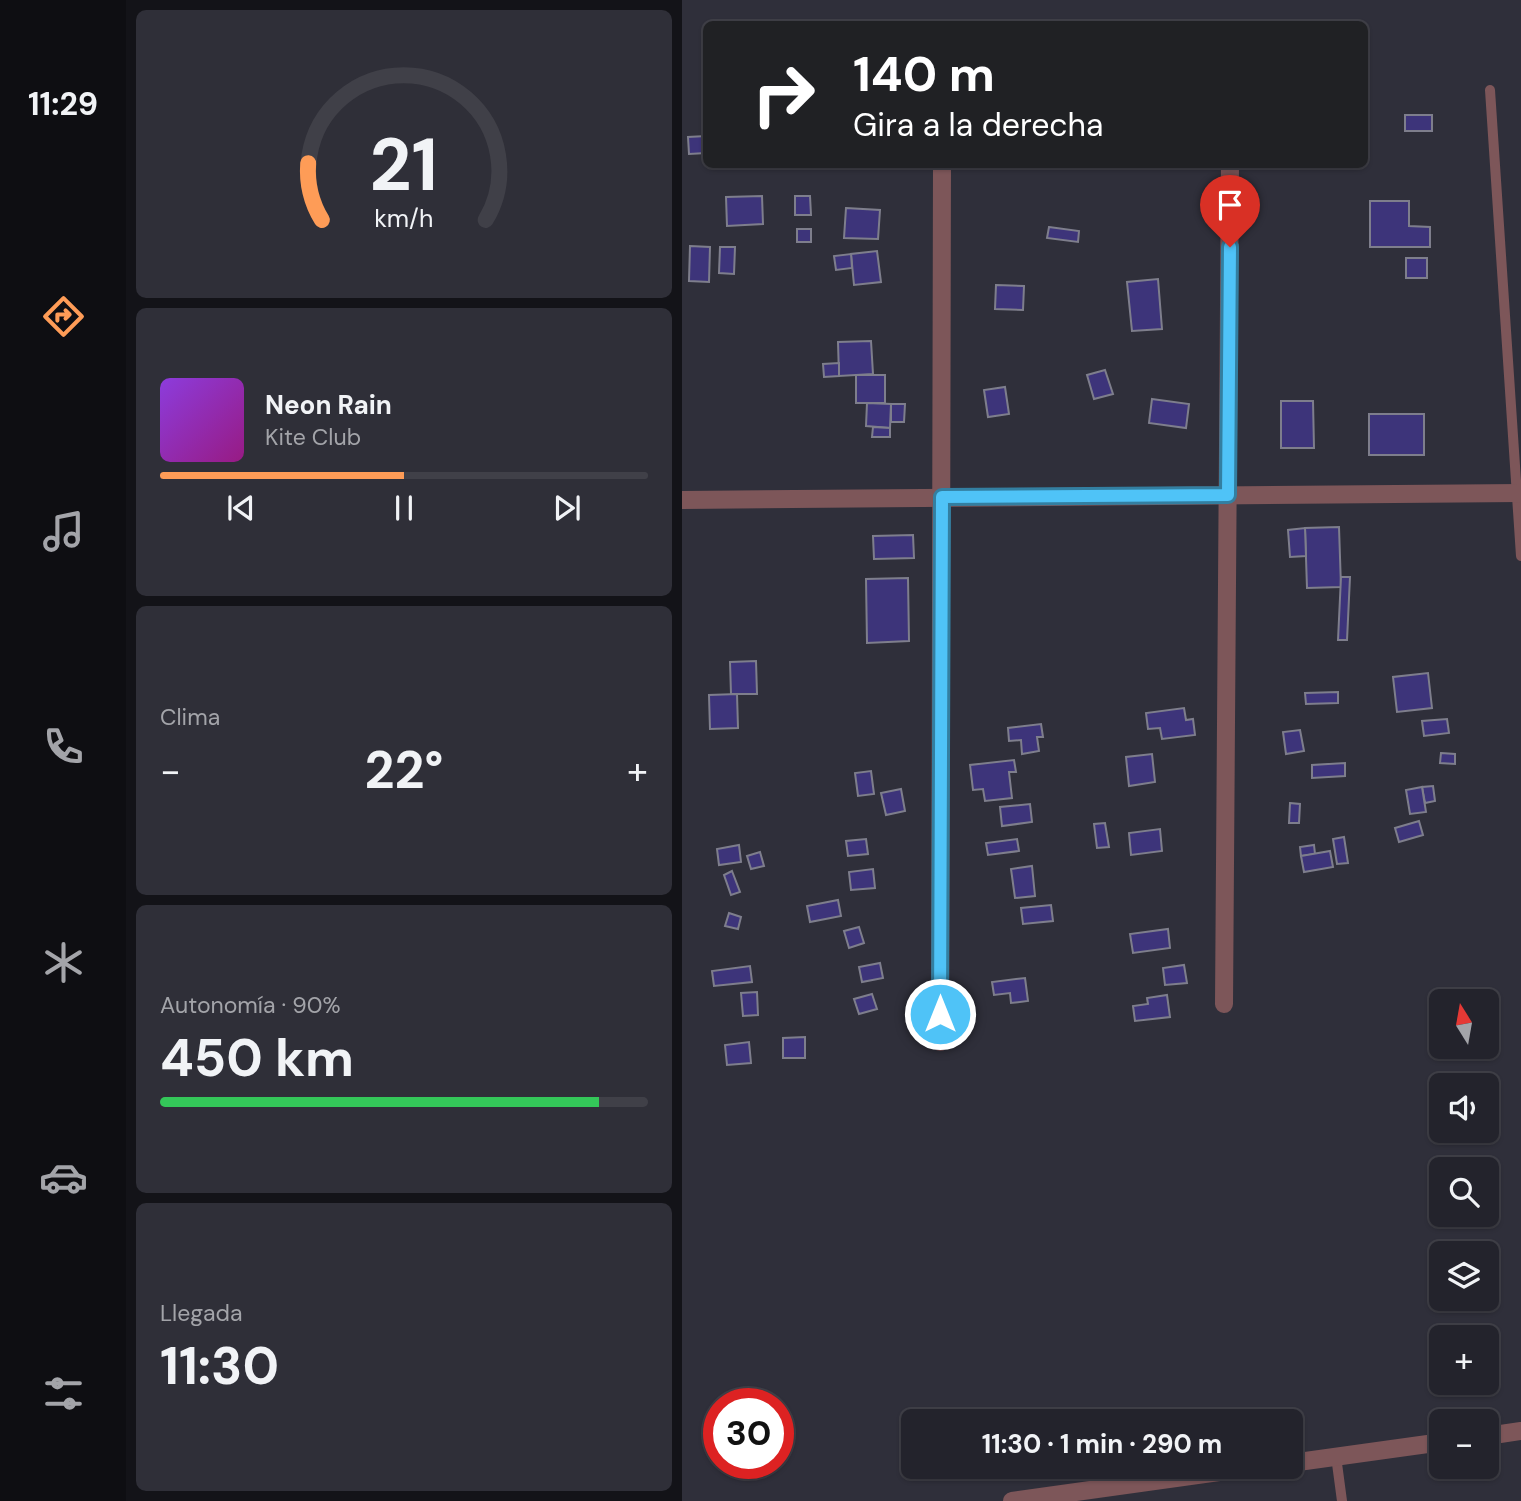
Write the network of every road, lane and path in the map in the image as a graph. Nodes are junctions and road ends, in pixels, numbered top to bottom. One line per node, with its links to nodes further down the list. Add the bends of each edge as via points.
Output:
1 (1490, 90): 4 (lane)
2 (942, 168): 6 (street)
3 (1230, 168): 5 (street)
4 (1518, 493): 5 (street); 8 (lane)
5 (1228, 495): 6 (street); 9 (street)
6 (942, 497): 7 (street); 10 (street)
7 (682, 500)
8 (1520, 556)
9 (1224, 1004)
10 (940, 1042)
11 (1520, 1431): 12 (street)
12 (1499, 1434)
13 (1429, 1444): 14 (street)
14 (1336, 1456): 15 (street); 19 (lane)
15 (1303, 1460)
16 (1177, 1479): 17 (street)
17 (1053, 1498): 18 (street)
18 (1012, 1501)
19 (1342, 1501)

